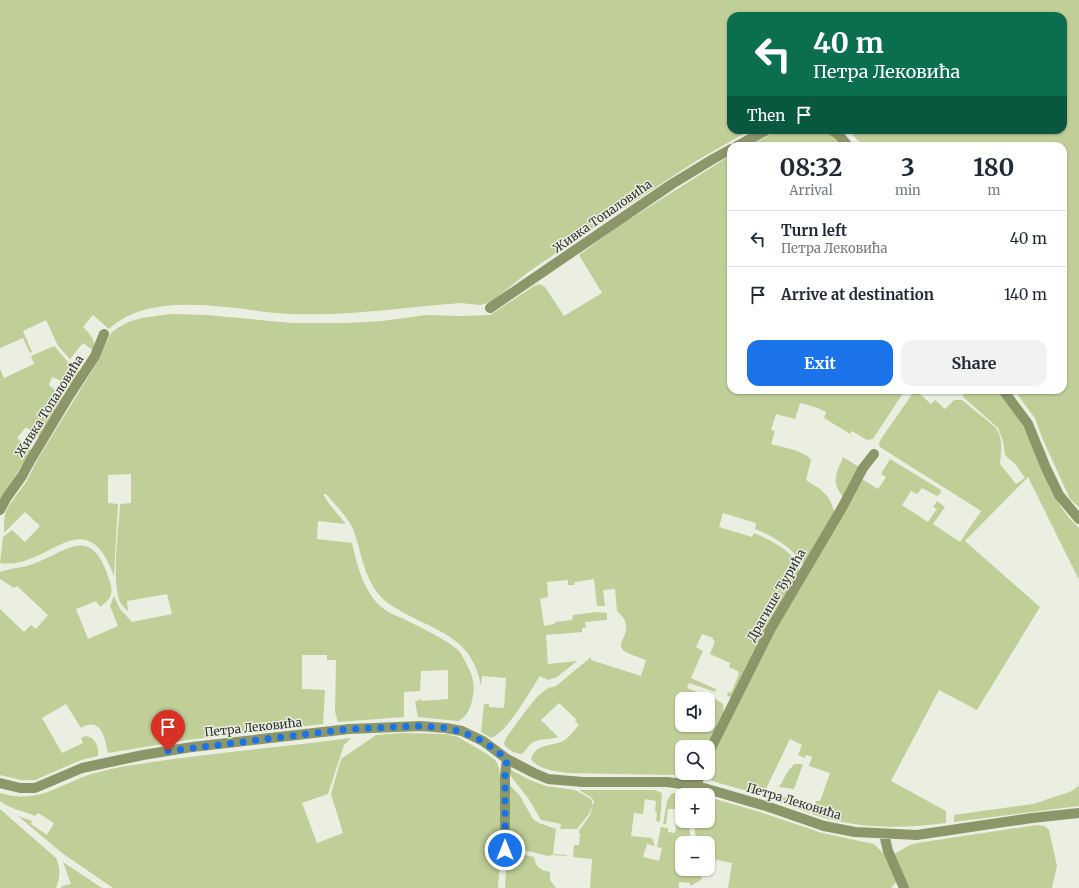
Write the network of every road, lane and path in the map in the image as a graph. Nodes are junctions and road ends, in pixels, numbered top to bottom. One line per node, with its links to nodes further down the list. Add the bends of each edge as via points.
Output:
1 (760, 134): 3 (street)
2 (838, 134): 4 (street)
3 (744, 142)
4 (845, 142)
5 (727, 151): 6 (street, Живка Топаловића, via 672,184)
6 (490, 308)
7 (104, 334): 10 (street, Живка Топаловића, via 95,356)
8 (1006, 394): 11 (street, via 1028,424 1059,495)
9 (874, 454): 12 (street, Драгише Ђурића, via 863,468 770,630)
10 (0, 510)
11 (1079, 519)
12 (715, 740)
13 (507, 759): 15 (street, Петра Лековића, via 483,741 451,729 420,726 376,727 192,747 143,755 82,768 35,788 20,788); 16 (street, Петра Лековића, via 534,773 560,780 667,782); 19 (street)
14 (698, 780): 16 (street)
15 (0, 783)
16 (697, 786): 18 (street, Петра Лековића, via 824,826)
17 (1079, 813): 18 (street, Петра Лековића, via 917,835)
18 (884, 834): 20 (street, via 888,851)
19 (505, 850)
20 (904, 888)

